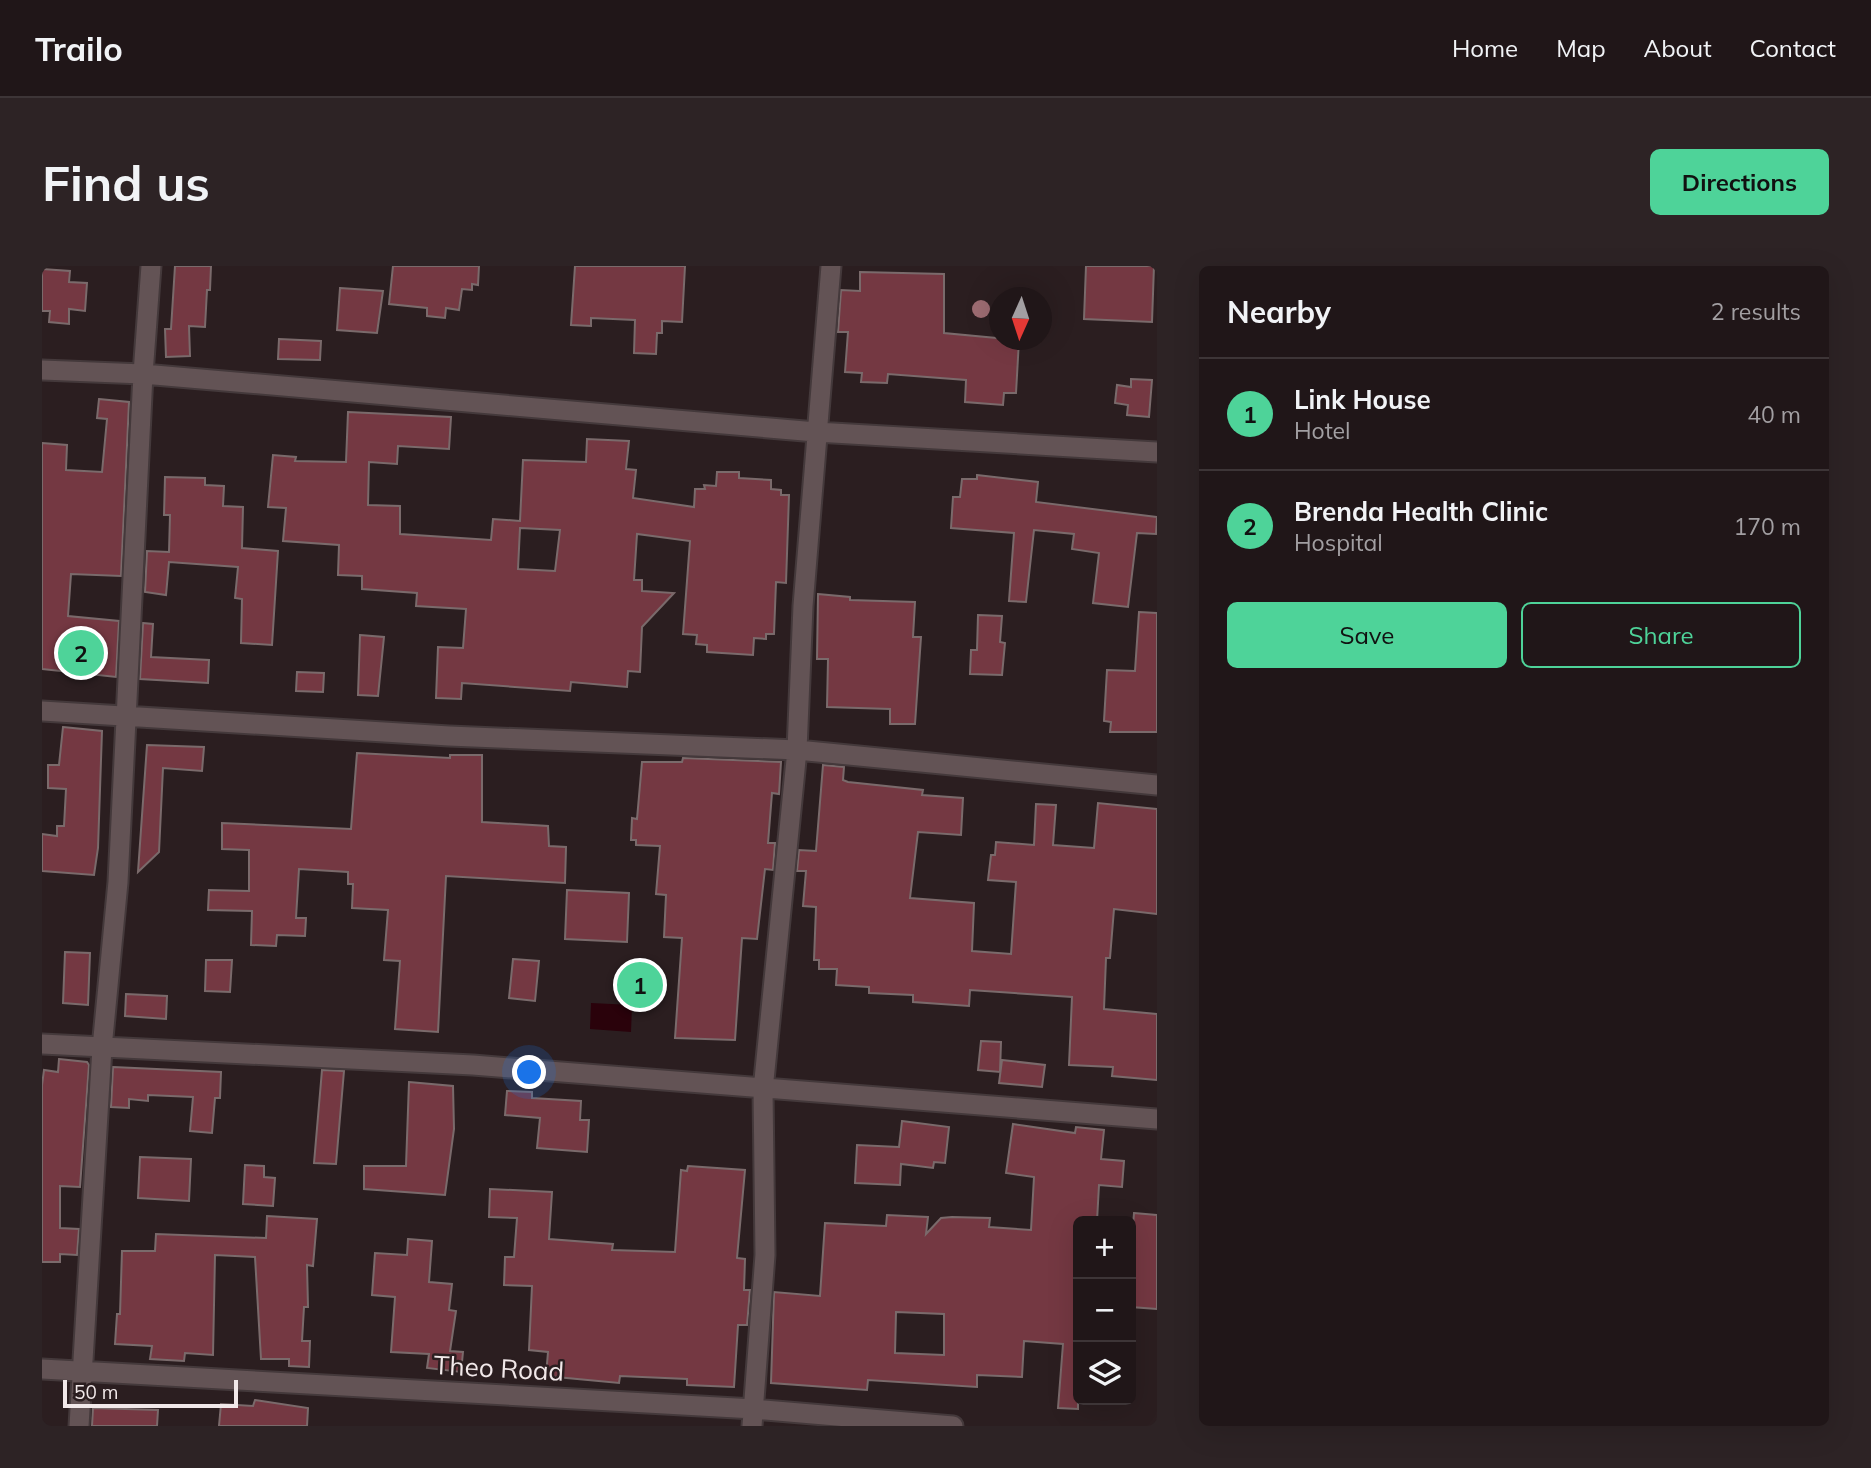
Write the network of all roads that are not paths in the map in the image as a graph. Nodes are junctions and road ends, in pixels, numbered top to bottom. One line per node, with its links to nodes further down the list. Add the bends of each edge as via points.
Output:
1 (151, 266): 4 (street)
2 (831, 266): 5 (street)
3 (42, 370): 4 (street)
4 (143, 374): 5 (street); 8 (street)
5 (816, 432): 6 (street); 9 (street)
6 (1157, 452)
7 (42, 711): 8 (street)
8 (126, 717): 9 (street); 12 (street, via 118,882)
9 (797, 750): 10 (street); 13 (street)
10 (1157, 785)
11 (42, 1044): 12 (street)
12 (102, 1048): 13 (street, via 472,1065); 16 (street)
13 (763, 1090): 14 (street); 17 (street, via 765,1255)
14 (1157, 1119)
15 (42, 1369): 16 (street, Theo Road)
16 (83, 1371): 17 (street, Theo Road); 18 (street)
17 (753, 1418): 19 (street, Theo Road)
18 (79, 1426)
19 (953, 1426)

